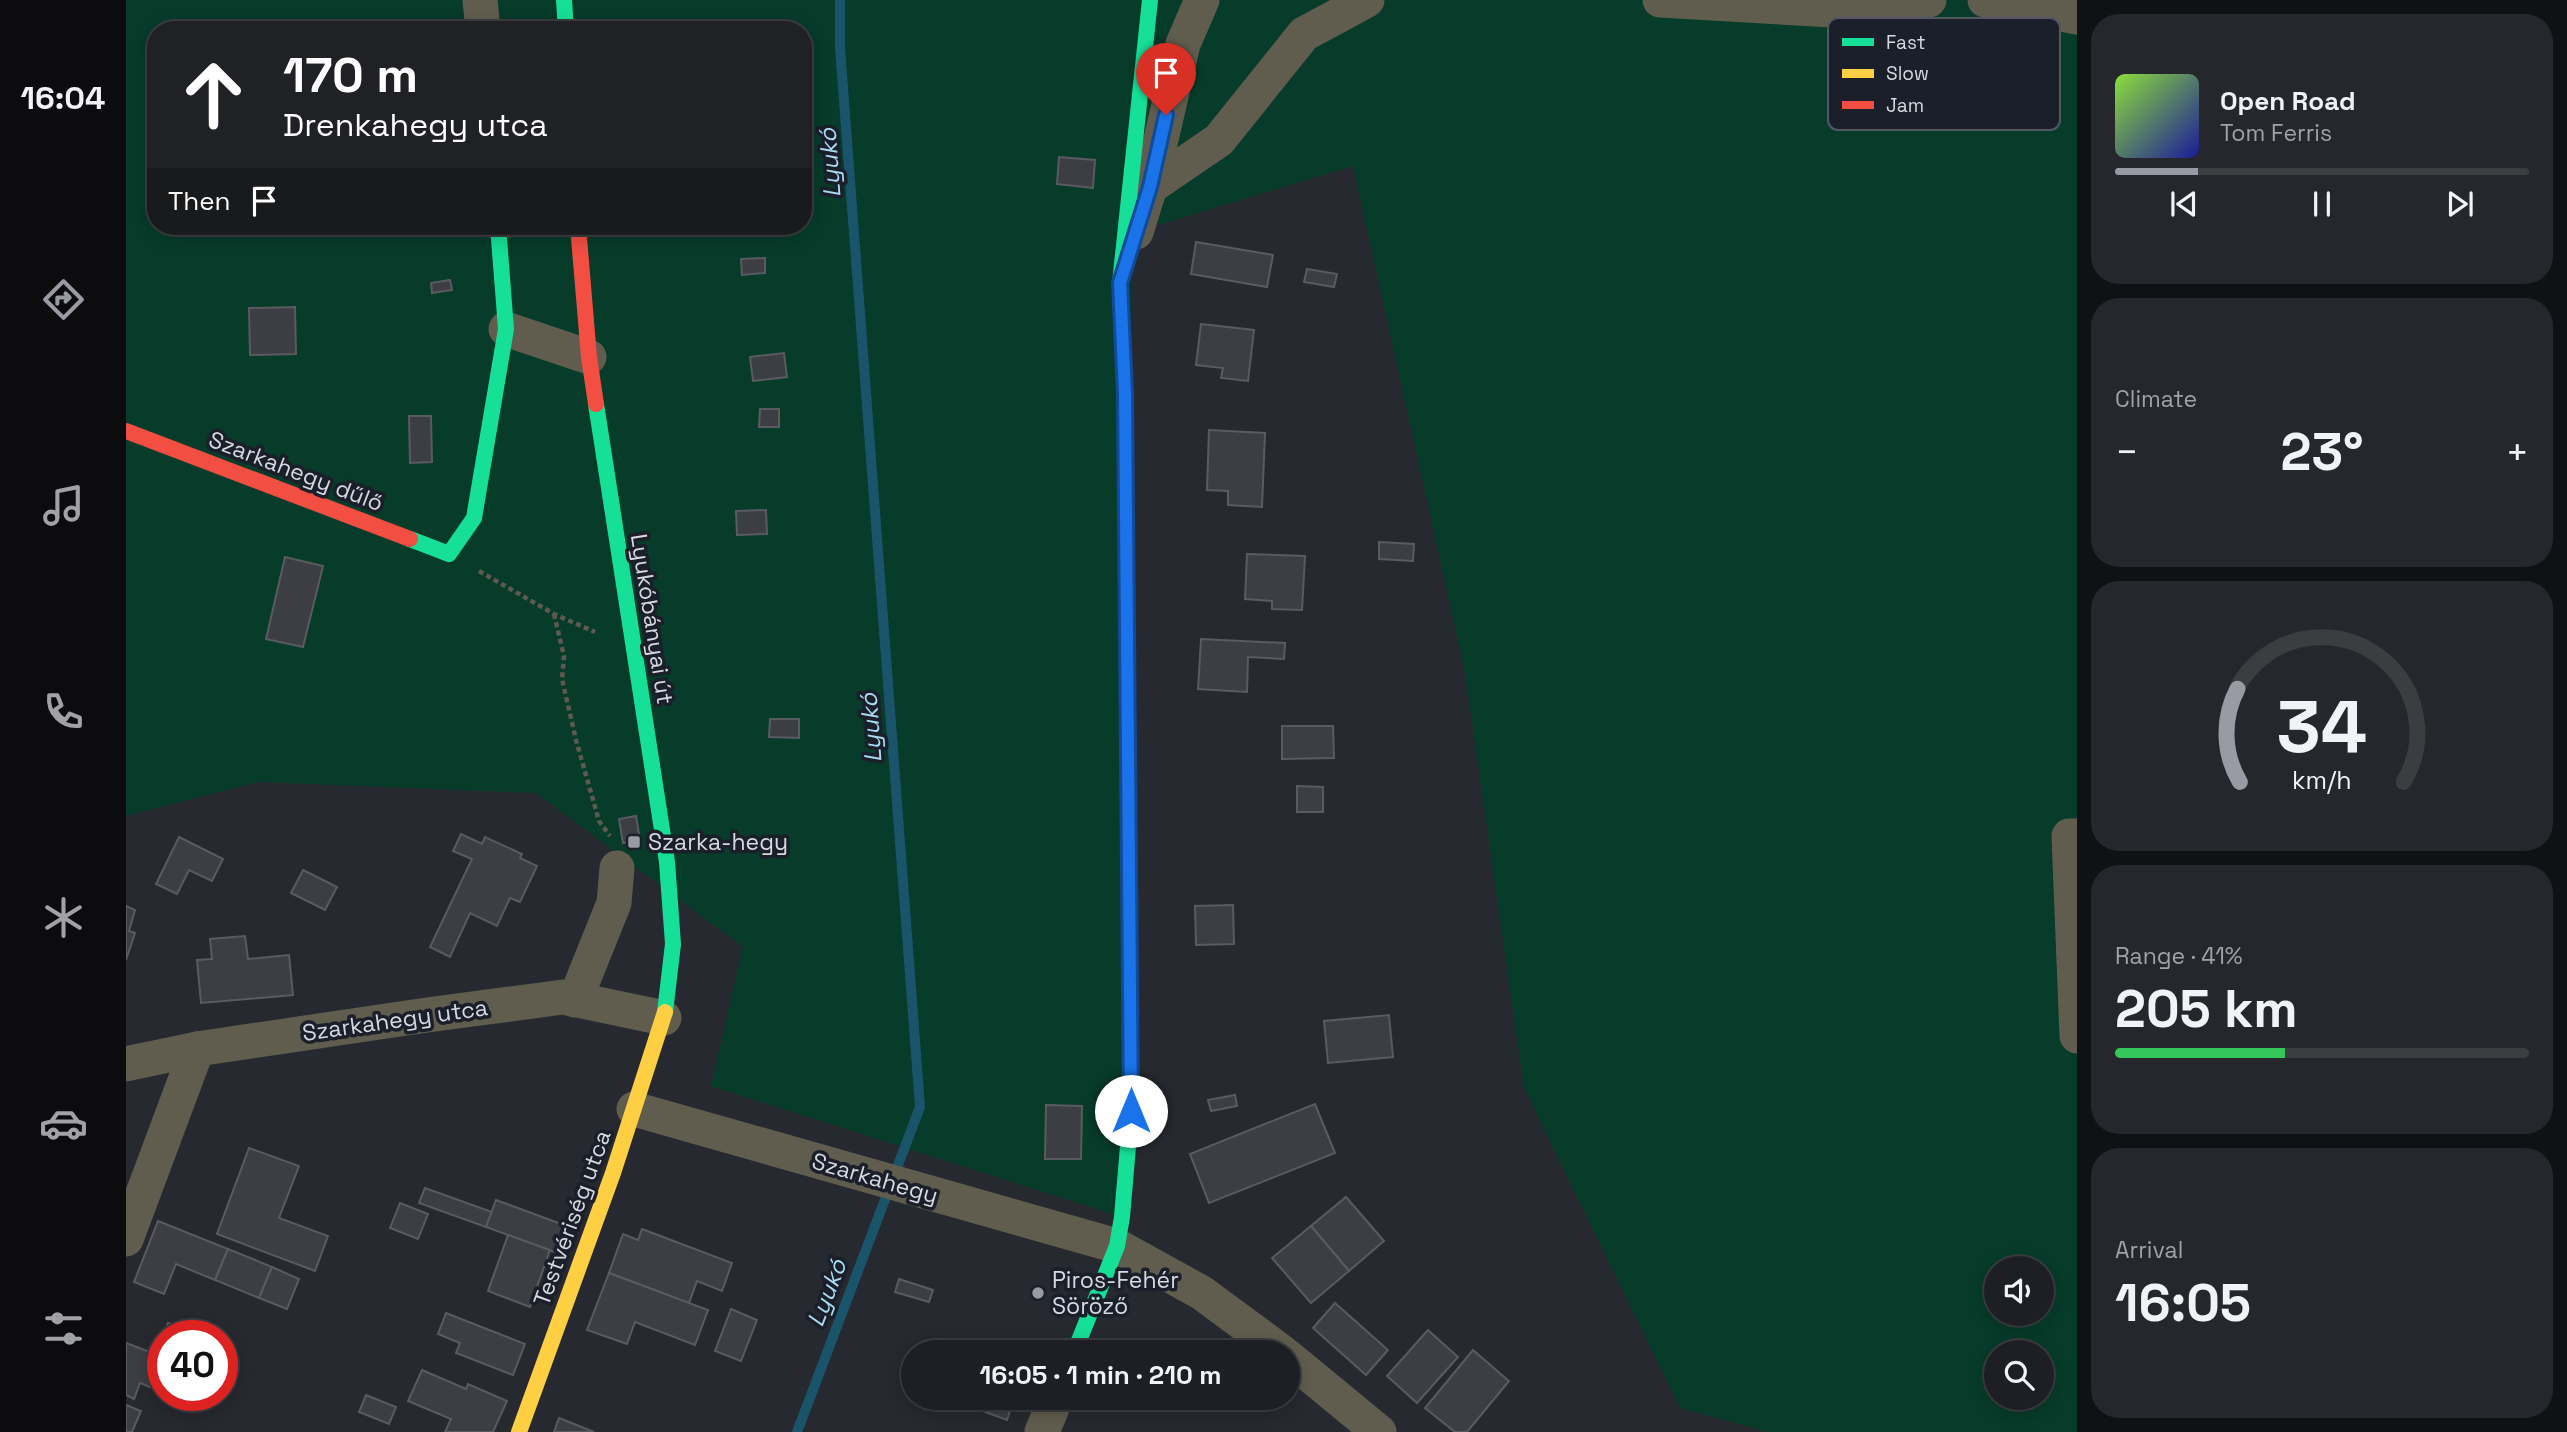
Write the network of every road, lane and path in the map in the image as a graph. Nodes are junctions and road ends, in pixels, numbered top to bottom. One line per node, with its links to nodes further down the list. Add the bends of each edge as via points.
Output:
1 (480, 0): 10 (street)
2 (564, 0): 11 (street)
3 (1150, 0): 15 (street)
4 (1202, 0): 12 (street, via 1183,44)
5 (1367, 0): 12 (street, via 1304,34 1219,140)
6 (1660, 0): 7 (street, via 1832,10)
7 (1930, 0)
8 (1984, 0): 9 (street)
9 (2077, 17)
10 (482, 21)
11 (565, 21)
12 (1150, 187): 15 (street)
13 (499, 235): 16 (street)
14 (579, 235): 17 (street, Lyukóbányai út)
15 (1120, 283): 31 (street, via 1125,393 1131,1111)
16 (506, 329): 17 (street); 19 (street, via 474,517)
17 (589, 357): 21 (street, Lyukóbányai út)
18 (126, 430): 19 (street, Szarkahegy dűlő)
19 (449, 554): 20 (path)
20 (554, 614): 21 (path); 23 (path, via 576,740)
21 (634, 650): 25 (street, Lyukóbányai út, via 667,862 673,944)
22 (2077, 836): 26 (street, via 2069,836)
23 (617, 868): 24 (street, via 614,903)
24 (575, 1000): 25 (street, Szarkahegy utca); 27 (street, Szarkahegy utca, via 427,1015)
25 (664, 1018): 29 (street, Testvériség utca)
26 (2077, 1036)
27 (197, 1049): 28 (street, Szarkahegy utca); 30 (street)
28 (126, 1064)
29 (634, 1109): 31 (street, Szarkahegy); 36 (street, Testvériség utca)
30 (126, 1239)
31 (1117, 1246): 32 (street); 33 (street, Szarkahegy, via 1202,1293)
32 (1079, 1340)
33 (1265, 1340)
34 (1300, 1367): 38 (street)
35 (1051, 1410): 37 (street)
36 (519, 1432)
37 (1042, 1432)
38 (1379, 1432)

